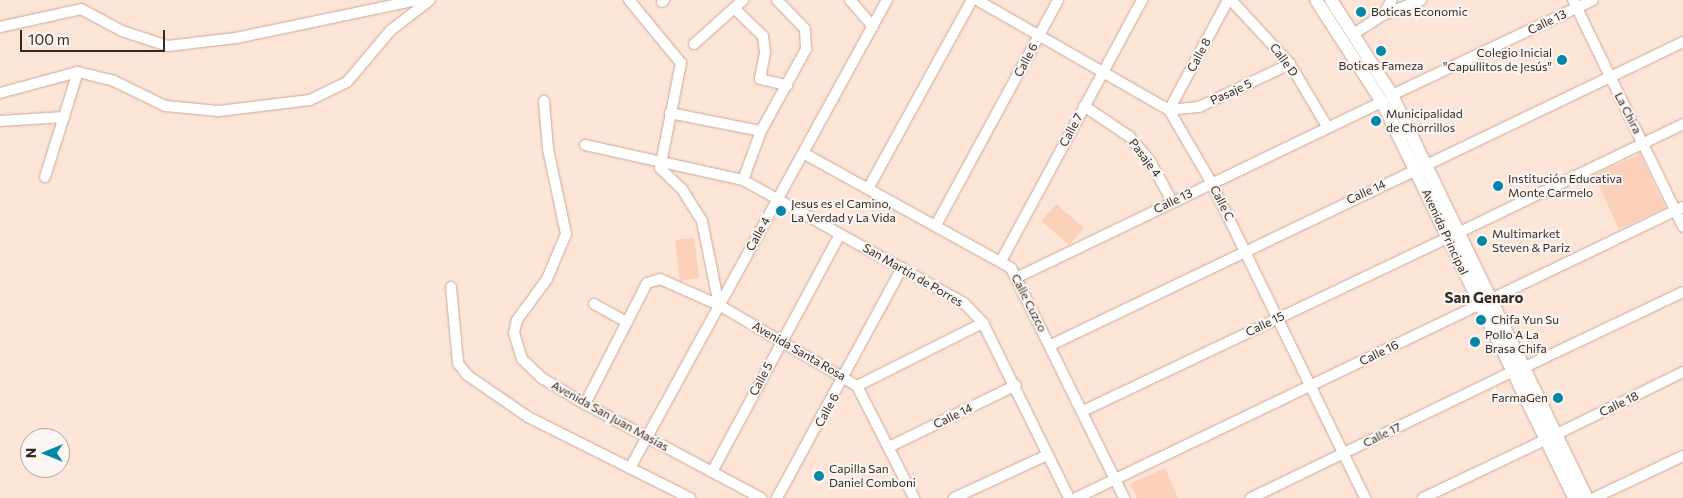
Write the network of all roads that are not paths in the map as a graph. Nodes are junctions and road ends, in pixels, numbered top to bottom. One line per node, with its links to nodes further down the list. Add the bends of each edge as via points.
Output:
1 (67, 0): 21 (street)
2 (418, 0): 21 (street, via 236,38 168,46 122,30 81,8)
3 (430, 0): 31 (street, via 391,30 347,82 310,100 219,111 165,106 114,81)
4 (629, 0): 39 (street, via 681,63)
5 (742, 0): 20 (street)
6 (777, 0): 33 (street, via 808,38)
7 (850, 0): 23 (street)
8 (887, 0): 23 (street, Calle 4)
9 (972, 0): 53 (street)
10 (977, 0): 26 (street, Calle C)
11 (1058, 0): 26 (street, Calle 6)
12 (1142, 0): 30 (street, Calle 7)
13 (1230, 0): 29 (street, Calle D); 38 (street, Calle 8)
14 (1316, 0): 35 (street, Avenida Principal)
15 (1331, 0): 25 (street, Avenida Principal)
16 (1392, 0): 22 (street)
17 (1421, 0): 22 (street)
18 (1594, 0): 19 (street, Calle 13)
19 (1575, 4): 32 (street, La Chira); 35 (street, Calle 13)
20 (734, 8): 28 (street); 33 (street, via 763,36 766,53 760,79)
21 (60, 11): 24 (street)
22 (1384, 16): 25 (street)
23 (873, 26): 47 (street, Calle 4)
24 (0, 27)
25 (1355, 33): 35 (street, Avenida Principal)
26 (1039, 34): 30 (street, Calle C); 57 (street, Calle 6)
27 (1683, 42): 32 (street, Calle 14)
28 (694, 44)
29 (1290, 64): 38 (street, Pasaje 5, via 1198,107); 43 (street, Calle D)
30 (1104, 69): 37 (street, Calle 7); 38 (street, Calle C)
31 (78, 72): 34 (street); 40 (street)
32 (1610, 77): 45 (street, La Chira); 49 (street, Calle 14)
33 (787, 85): 44 (street)
34 (0, 93)
35 (1387, 99): 43 (street, Calle 13); 49 (street, Avenida Principal)
36 (544, 101): 82 (street, Avenida San Juan Masías, via 548,149 566,234 547,279 517,320 514,332 522,359 531,369)
37 (1084, 106): 55 (street, Pasaje 4, via 1130,137 1150,161); 62 (street, Calle 7)
38 (1169, 110): 52 (street, Calle C)
39 (670, 113): 44 (street); 48 (street)
40 (64, 117): 41 (street); 50 (street)
41 (0, 121)
42 (1683, 124): 45 (street, Calle 15)
43 (1328, 128): 52 (street, Calle 13)
44 (761, 131): 51 (street)
45 (1643, 143): 56 (street, La Chira); 60 (street, Calle 15)
46 (585, 145): 48 (street, San Martín de Porres)
47 (803, 153): 53 (street, Calle Cuzco); 54 (street, Calle 4)
48 (659, 165): 51 (street, San Martín de Porres); 69 (street, via 695,204 702,222)
49 (1421, 166): 60 (street, Avenida Principal); 61 (street, Calle 14)
50 (45, 177)
51 (743, 180): 54 (street, San Martín de Porres)
52 (1211, 182): 55 (street, Calle 13); 61 (street, Calle C)
53 (869, 187): 57 (street, Calle Cuzco)
54 (778, 200): 59 (street, San Martín de Porres); 69 (street, Calle 4)
55 (1172, 201): 64 (street, Calle 13)
56 (1679, 209): 58 (street, La Chira); 67 (street, Calle 16)
57 (936, 225): 62 (street, Calle Cuzco)
58 (1683, 227)
59 (840, 234): 63 (street, San Martín de Porres); 73 (street, Calle 5)
60 (1454, 235): 67 (street, Avenida Principal); 70 (street, Calle 15)
61 (1245, 250): 70 (street, Calle C); 74 (street, Calle 14)
62 (1001, 261): 64 (street, Calle Cuzco)
63 (902, 268): 72 (street, San Martín de Porres, via 964,303); 78 (street, Calle 6)
64 (1018, 276): 74 (street, Calle Cuzco)
65 (451, 287): 90 (street, via 458,363 467,375 528,417)
66 (1683, 292): 75 (street)
67 (1486, 302): 75 (street, Avenida Principal); 76 (street, Avenida Principal); 81 (street, Calle 16)
68 (594, 304): 71 (street)
69 (719, 305): 71 (street, Avenida Santa Rosa, via 653,278); 73 (street, Avenida Santa Rosa); 85 (street, Calle 4)
70 (1278, 318): 81 (street, Calle C); 83 (street, Calle 15)
71 (626, 322): 82 (street)
72 (983, 323): 79 (street, San Martín de Porres); 80 (street)
73 (782, 340): 78 (street, Avenida Santa Rosa); 91 (street, Calle 5)
74 (1051, 345): 83 (street, Calle Cuzco)
75 (1524, 367): 84 (street, Avenida Principal)
76 (1512, 372): 84 (street, Avenida Principal); 87 (street, Calle 17)
77 (1683, 372): 84 (street, Calle 18)
78 (845, 377): 80 (street, Avenida Santa Rosa); 95 (street, Calle 6)
79 (1016, 385): 86 (street, Calle 14); 88 (street, San Martín de Porres)
80 (856, 386): 86 (street, Avenida Santa Rosa)
81 (1311, 386): 87 (street, Calle C); 92 (street, Calle 16)
82 (585, 404): 85 (street, Avenida San Juan Masías)
83 (1083, 411): 92 (street, Calle Cuzco)
84 (1550, 437): 103 (street, Calle 18); 104 (street, Avenida Principal); 105 (street, Avenida Principal)
85 (648, 438): 90 (street, Calle 4); 91 (street, Avenida San Juan Masías)
86 (890, 447): 96 (street, Avenida Santa Rosa)
87 (1344, 454): 101 (street, Calle 17); 102 (street, Calle C)
88 (1047, 455): 97 (street); 98 (street, San Martín de Porres)
89 (1683, 456): 106 (street)
90 (630, 468): 93 (street)
91 (712, 472): 94 (street, Avenida San Juan Masías)
92 (1116, 480): 99 (street, Calle 16); 100 (street, Calle Cuzco)
93 (690, 498)
94 (761, 498)
95 (777, 498)
96 (914, 498)
97 (954, 498)
98 (1069, 498)
99 (1076, 498)
100 (1124, 498)
101 (1251, 498)
102 (1365, 498)
103 (1423, 498)
104 (1574, 498)
105 (1587, 498)
106 (1594, 498)

